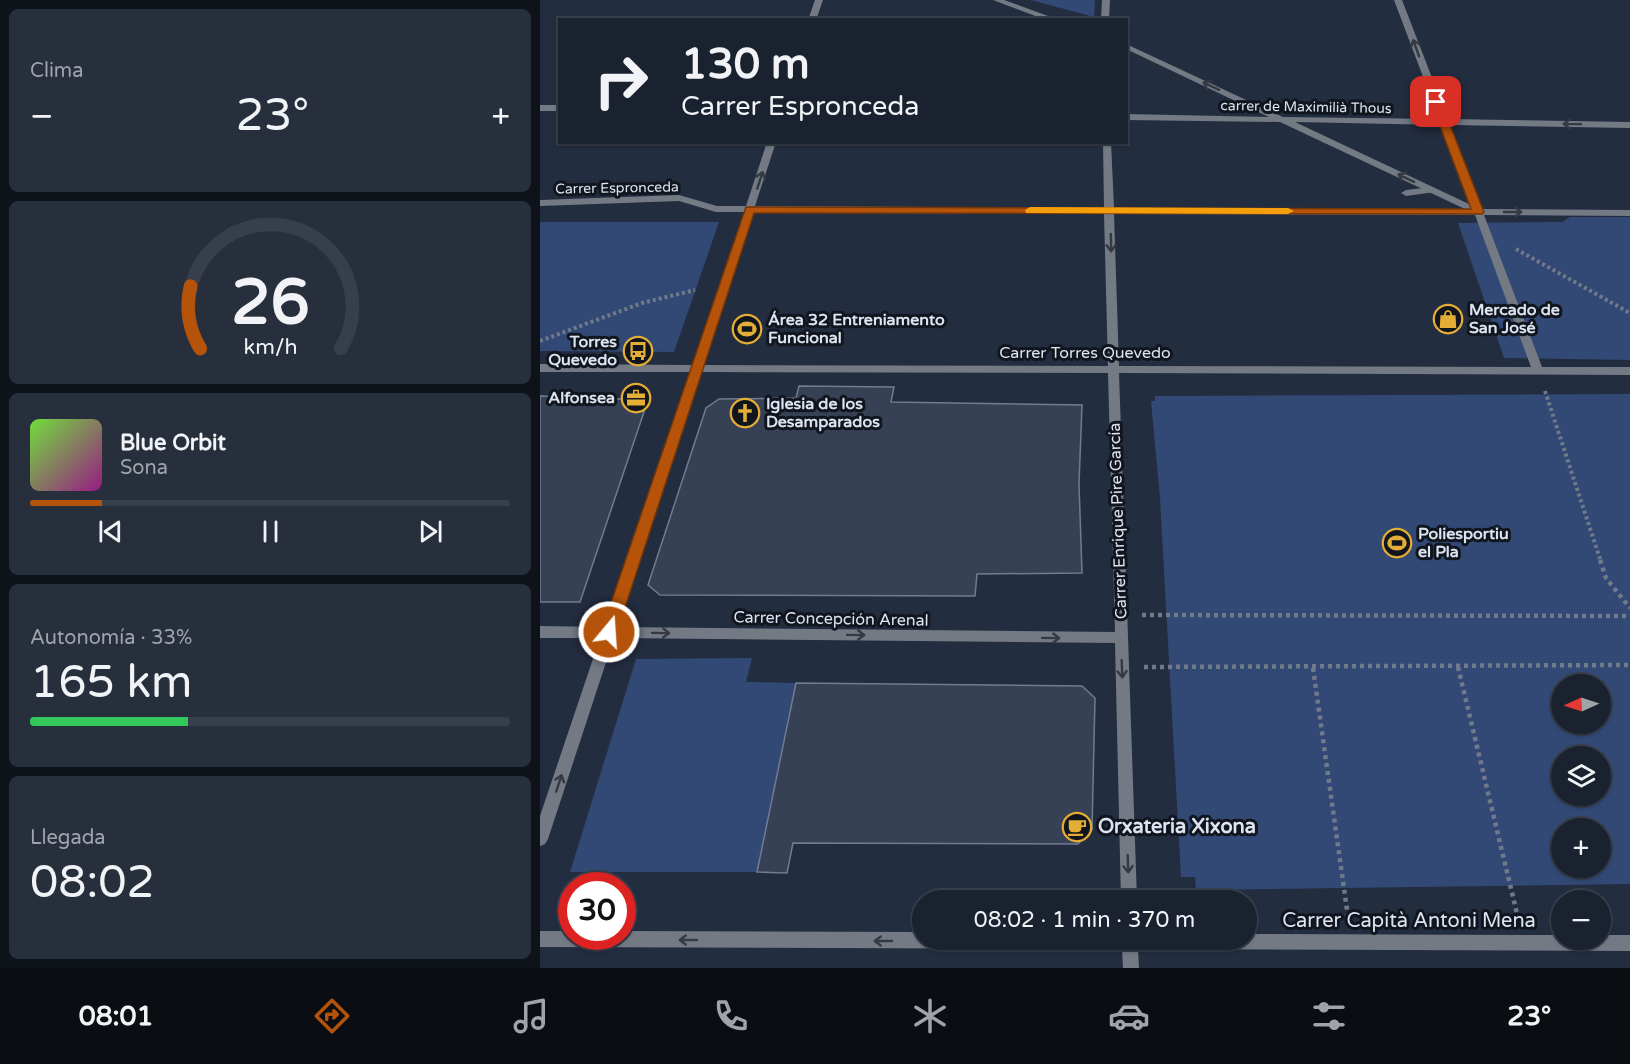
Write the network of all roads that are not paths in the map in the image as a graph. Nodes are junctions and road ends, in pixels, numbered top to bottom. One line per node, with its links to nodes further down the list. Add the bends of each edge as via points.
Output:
1 (819, 0): 5 (street)
2 (997, 0): 6 (street)
3 (1106, 0): 7 (street)
4 (1398, 0): 13 (street, one-way to 4)
5 (813, 18)
6 (1049, 18)
7 (1105, 18)
8 (1128, 47): 12 (street, one-way to 8)
9 (540, 108): 10 (street)
10 (558, 108)
11 (1128, 117): 12 (street, carrer de Maximilià Thous)
12 (1283, 120): 13 (street, carrer de Maximilià Thous); 17 (street, one-way to 12)
13 (1444, 123): 14 (street, carrer de Maximilià Thous, one-way to 13); 22 (street)
14 (1630, 125)
15 (771, 144): 20 (street, one-way to 15)
16 (1107, 144): 21 (street, Carrer Enrique Pire García)
17 (1432, 190): 18 (street); 22 (street)
18 (1406, 193)
19 (540, 203): 20 (street, Carrer Espronceda, via 679,198 716,209)
20 (750, 209): 21 (street, Carrer Espronceda); 25 (street)
21 (1110, 210): 22 (street, Carrer Espronceda); 26 (street, Carrer Enrique Pire García, one-way to 26)
22 (1478, 212): 23 (street, Carrer Espronceda, one-way to 23); 27 (street)
23 (1630, 213)
24 (540, 368): 25 (street, Carrer Torres Quevedo)
25 (697, 368): 26 (street, Carrer Torres Quevedo); 30 (street)
26 (1113, 369): 27 (street, Carrer Torres Quevedo); 31 (street, Carrer Enrique Pire García)
27 (1538, 370): 28 (street, Carrer Torres Quevedo)
28 (1630, 370)
29 (540, 632): 30 (street, Carrer Concepción Arenal)
30 (609, 632): 31 (street, Carrer Concepción Arenal, one-way to 31); 32 (street, one-way to 30)
31 (1121, 638): 33 (street, Carrer Enrique Pire García, one-way to 33)
32 (540, 839)
33 (1129, 890)
34 (540, 939): 35 (street, Carrer Capità Antoni Mena, one-way to 34)
35 (912, 940)
36 (1257, 941): 37 (street, Carrer Capità Antoni Mena)
37 (1630, 943)
38 (1130, 950): 39 (street)
39 (1131, 968)

